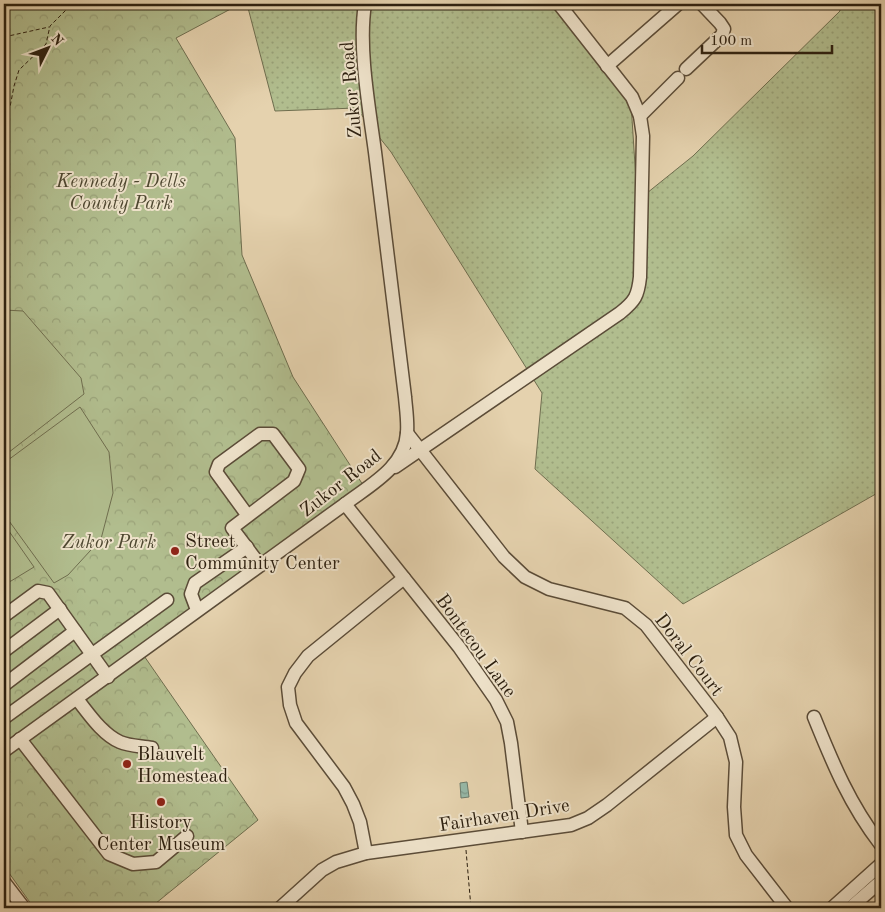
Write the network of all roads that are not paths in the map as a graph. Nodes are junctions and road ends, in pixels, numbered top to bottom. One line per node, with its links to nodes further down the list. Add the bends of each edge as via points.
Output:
1 (365, 4): 7 (street, Zukor Road, via 364,48)
2 (559, 4): 5 (street)
3 (678, 4): 5 (street)
4 (702, 4): 6 (street, via 724,29 722,35)
5 (607, 66): 6 (street, via 632,97)
6 (640, 116): 8 (street, via 643,136 640,277 638,293 631,304)
7 (407, 433): 8 (street, Doral Court); 9 (street, Zukor Road, via 398,460)
8 (420, 450): 9 (street); 25 (street, Doral Court, via 504,557 525,577 549,589 625,608 646,625)
9 (387, 473): 10 (street, Zukor Road)
10 (345, 504): 13 (street, Zukor Road); 14 (street, Bontecou Lane)
11 (248, 516): 11 (street, via 294,481 299,469 273,434 260,434 219,464 216,472); 12 (street, via 232,528)
12 (247, 547): 13 (street); 17 (street, via 195,583 191,594)
13 (260, 565): 17 (street, Zukor Road)
14 (404, 578): 31 (street, Bontecou Lane, via 459,647 496,700 507,722); 34 (street, via 308,656 288,688 296,723 353,804)
15 (167, 600): 21 (street)
16 (60, 609): 18 (street, via 48,593 38,590); 19 (street); 20 (street)
17 (198, 610): 22 (street, Zukor Road)
18 (4, 616)
19 (75, 631): 21 (street); 23 (street)
20 (4, 651)
21 (92, 654): 22 (street); 27 (street)
22 (108, 676): 24 (street, Zukor Road)
23 (4, 685)
24 (77, 699): 28 (street, Zukor Road); 29 (street, via 111,737 131,745)
25 (717, 717): 31 (street, Fairhaven Drive, via 588,818 571,825); 40 (street, Doral Court, via 730,737 736,762 736,834 746,856)
26 (814, 717): 33 (street, via 852,804)
27 (4, 718)
28 (20, 739): 30 (street, Zukor Road); 32 (street, via 109,854 133,864 156,862)
29 (152, 748)
30 (4, 751)
31 (522, 832): 34 (street, Fairhaven Drive)
32 (187, 836)
33 (881, 846)
34 (366, 853): 39 (street, Fairhaven Drive, via 322,870)
35 (881, 864): 41 (street)
36 (881, 880): 42 (street)
37 (4, 882): 38 (street)
38 (24, 908)
39 (280, 908)
40 (788, 908)
41 (832, 908)
42 (850, 908)

